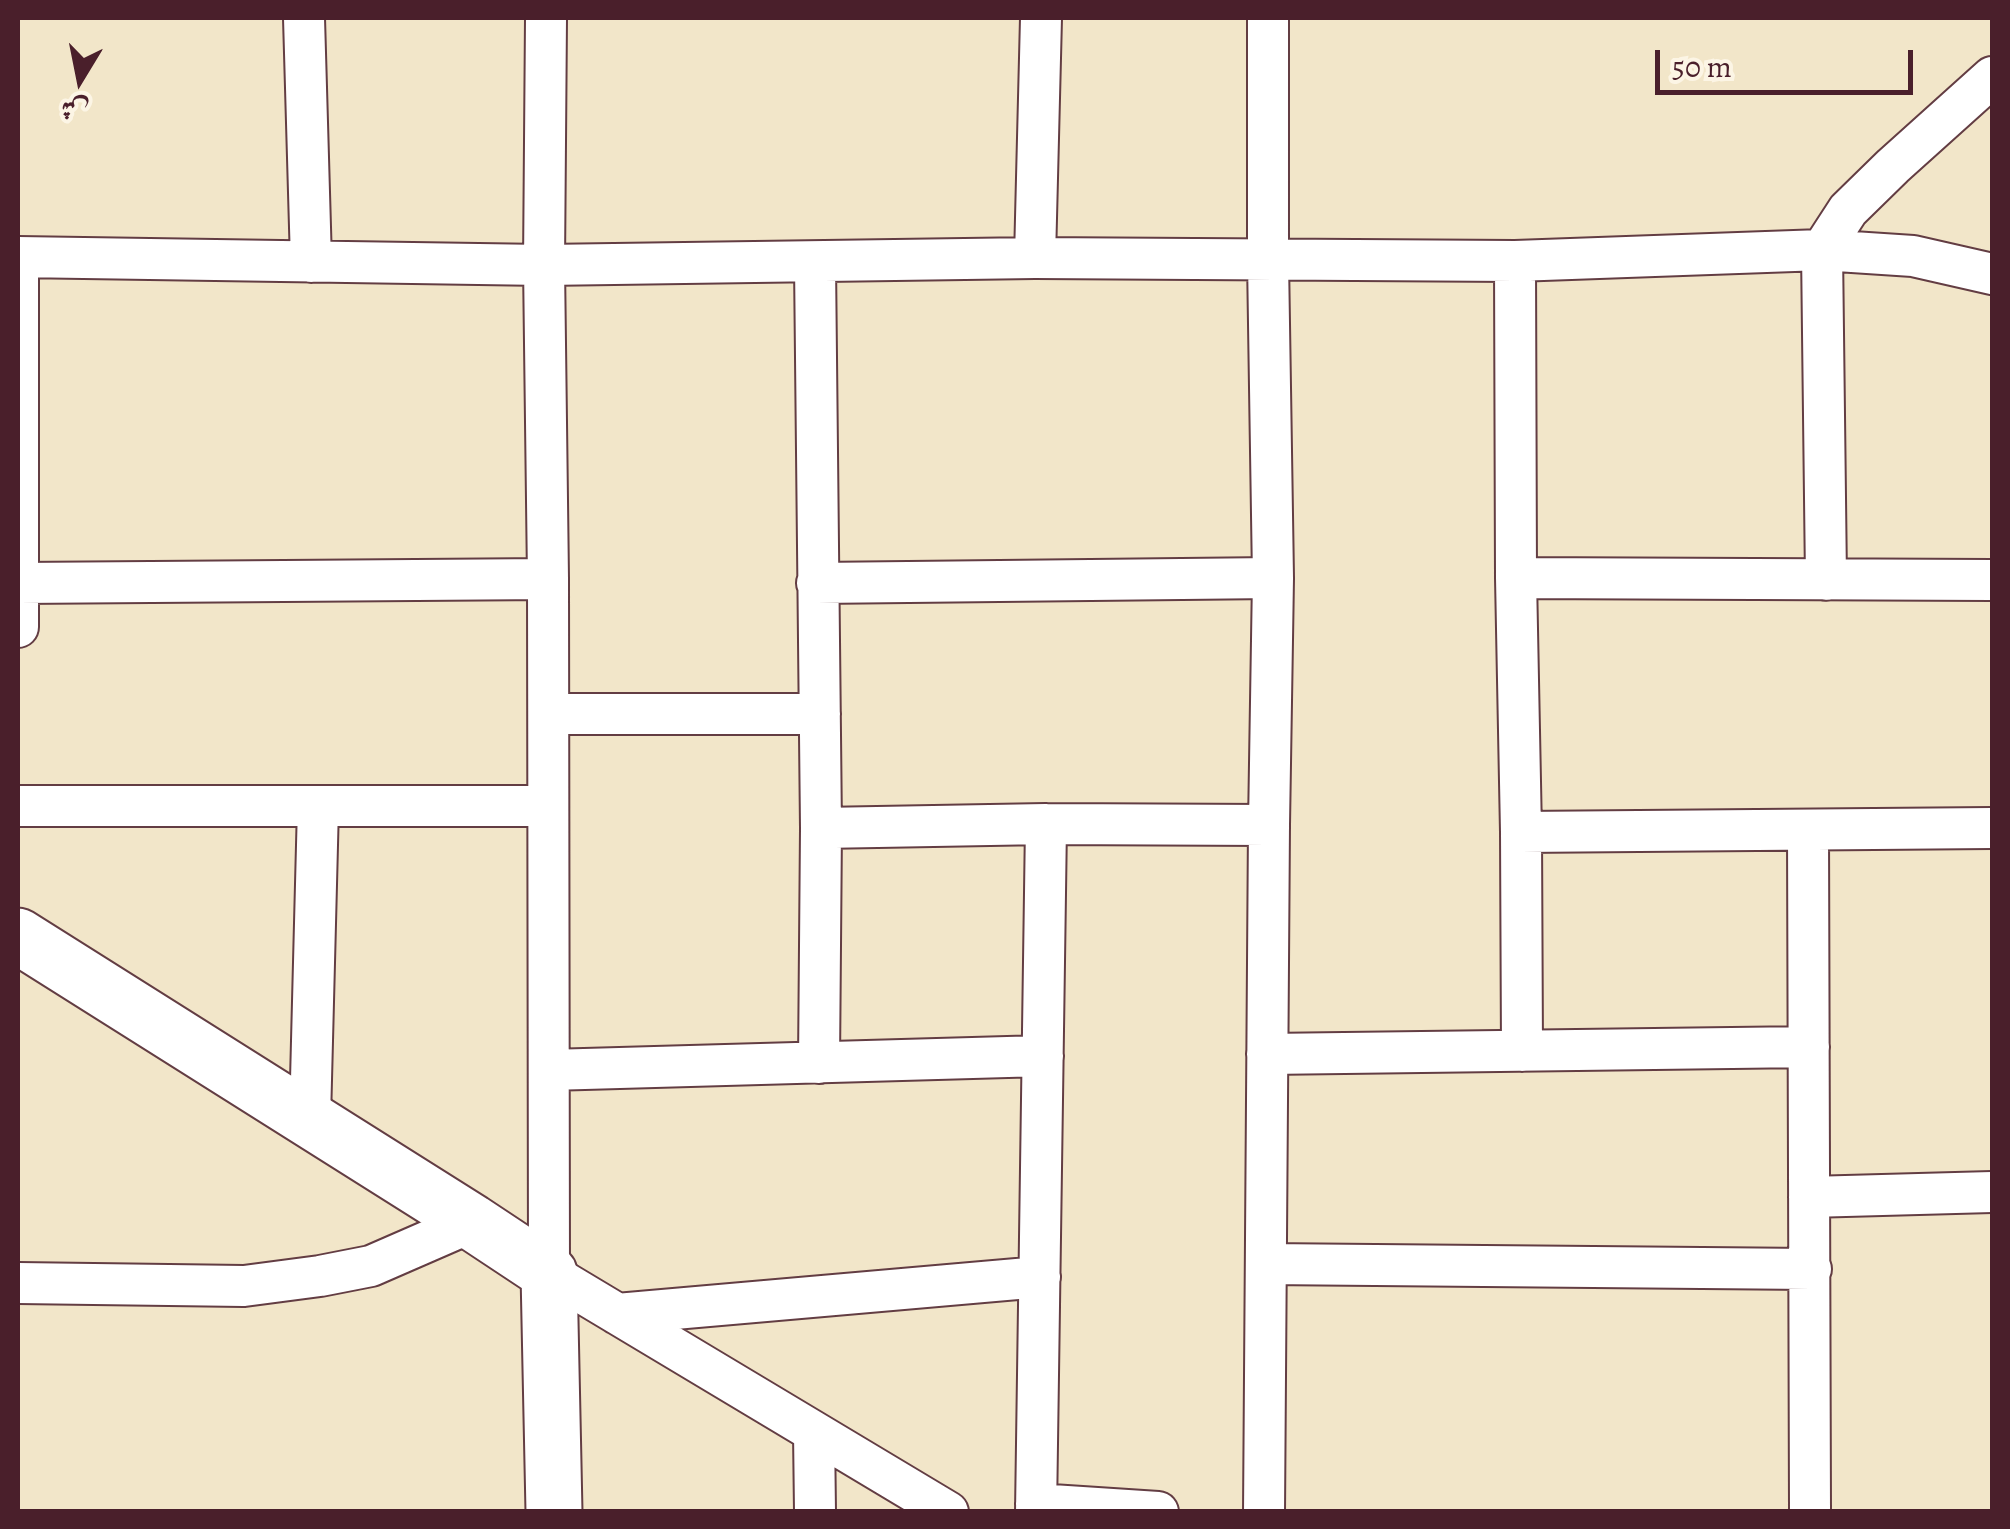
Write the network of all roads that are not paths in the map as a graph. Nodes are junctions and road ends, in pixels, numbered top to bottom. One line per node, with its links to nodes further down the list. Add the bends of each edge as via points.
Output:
1 (304, 18): 11 (street)
2 (546, 18): 13 (street)
3 (1040, 18): 8 (street)
4 (1268, 18): 9 (street)
5 (1992, 77): 6 (street, via 1848,210)
6 (1822, 250): 10 (street); 14 (street, via 1914,256); 18 (street)
7 (18, 257): 11 (street); 20 (street)
8 (1035, 258): 9 (street); 12 (street)
9 (1268, 260): 10 (street); 16 (street)
10 (1514, 261): 17 (street)
11 (311, 262): 13 (street)
12 (815, 263): 13 (street); 21 (street)
13 (544, 266): 15 (street)
14 (1992, 274)
15 (548, 578): 20 (street); 23 (street)
16 (1273, 578): 21 (street); 29 (street)
17 (1516, 578): 18 (street); 33 (street)
18 (1826, 580): 19 (street)
19 (1992, 580)
20 (19, 583): 22 (street)
21 (817, 583): 24 (street)
22 (18, 627)
23 (549, 714): 24 (street); 27 (street)
24 (820, 714): 30 (street)
25 (18, 806): 26 (street)
26 (318, 806): 27 (street); 41 (street)
27 (548, 806): 40 (street)
28 (1046, 824): 29 (street); 30 (street); 38 (street)
29 (1268, 825): 37 (street)
30 (821, 828): 39 (street)
31 (1992, 828): 32 (street)
32 (1808, 830): 33 (street); 35 (street)
33 (1522, 832): 36 (street)
34 (18, 936): 41 (street)
35 (1808, 1047): 36 (street); 43 (street)
36 (1522, 1051): 37 (street)
37 (1267, 1054): 45 (street)
38 (1044, 1056): 39 (street); 48 (street)
39 (820, 1062): 40 (street)
40 (548, 1070): 47 (street)
41 (310, 1119): 44 (street)
42 (1992, 1192): 43 (street)
43 (1809, 1197): 46 (street)
44 (472, 1222): 47 (street); 49 (street, via 371,1266 320,1276 244,1286)
45 (1266, 1264): 46 (street); 57 (street)
46 (1810, 1269): 58 (street)
47 (549, 1273): 50 (street); 53 (street)
48 (1040, 1277): 50 (street); 52 (street)
49 (18, 1283)
50 (617, 1314): 51 (street)
51 (814, 1432): 54 (street); 55 (street)
52 (1036, 1508): 56 (street)
53 (554, 1512)
54 (815, 1512)
55 (948, 1512)
56 (1158, 1512)
57 (1264, 1512)
58 (1810, 1512)

